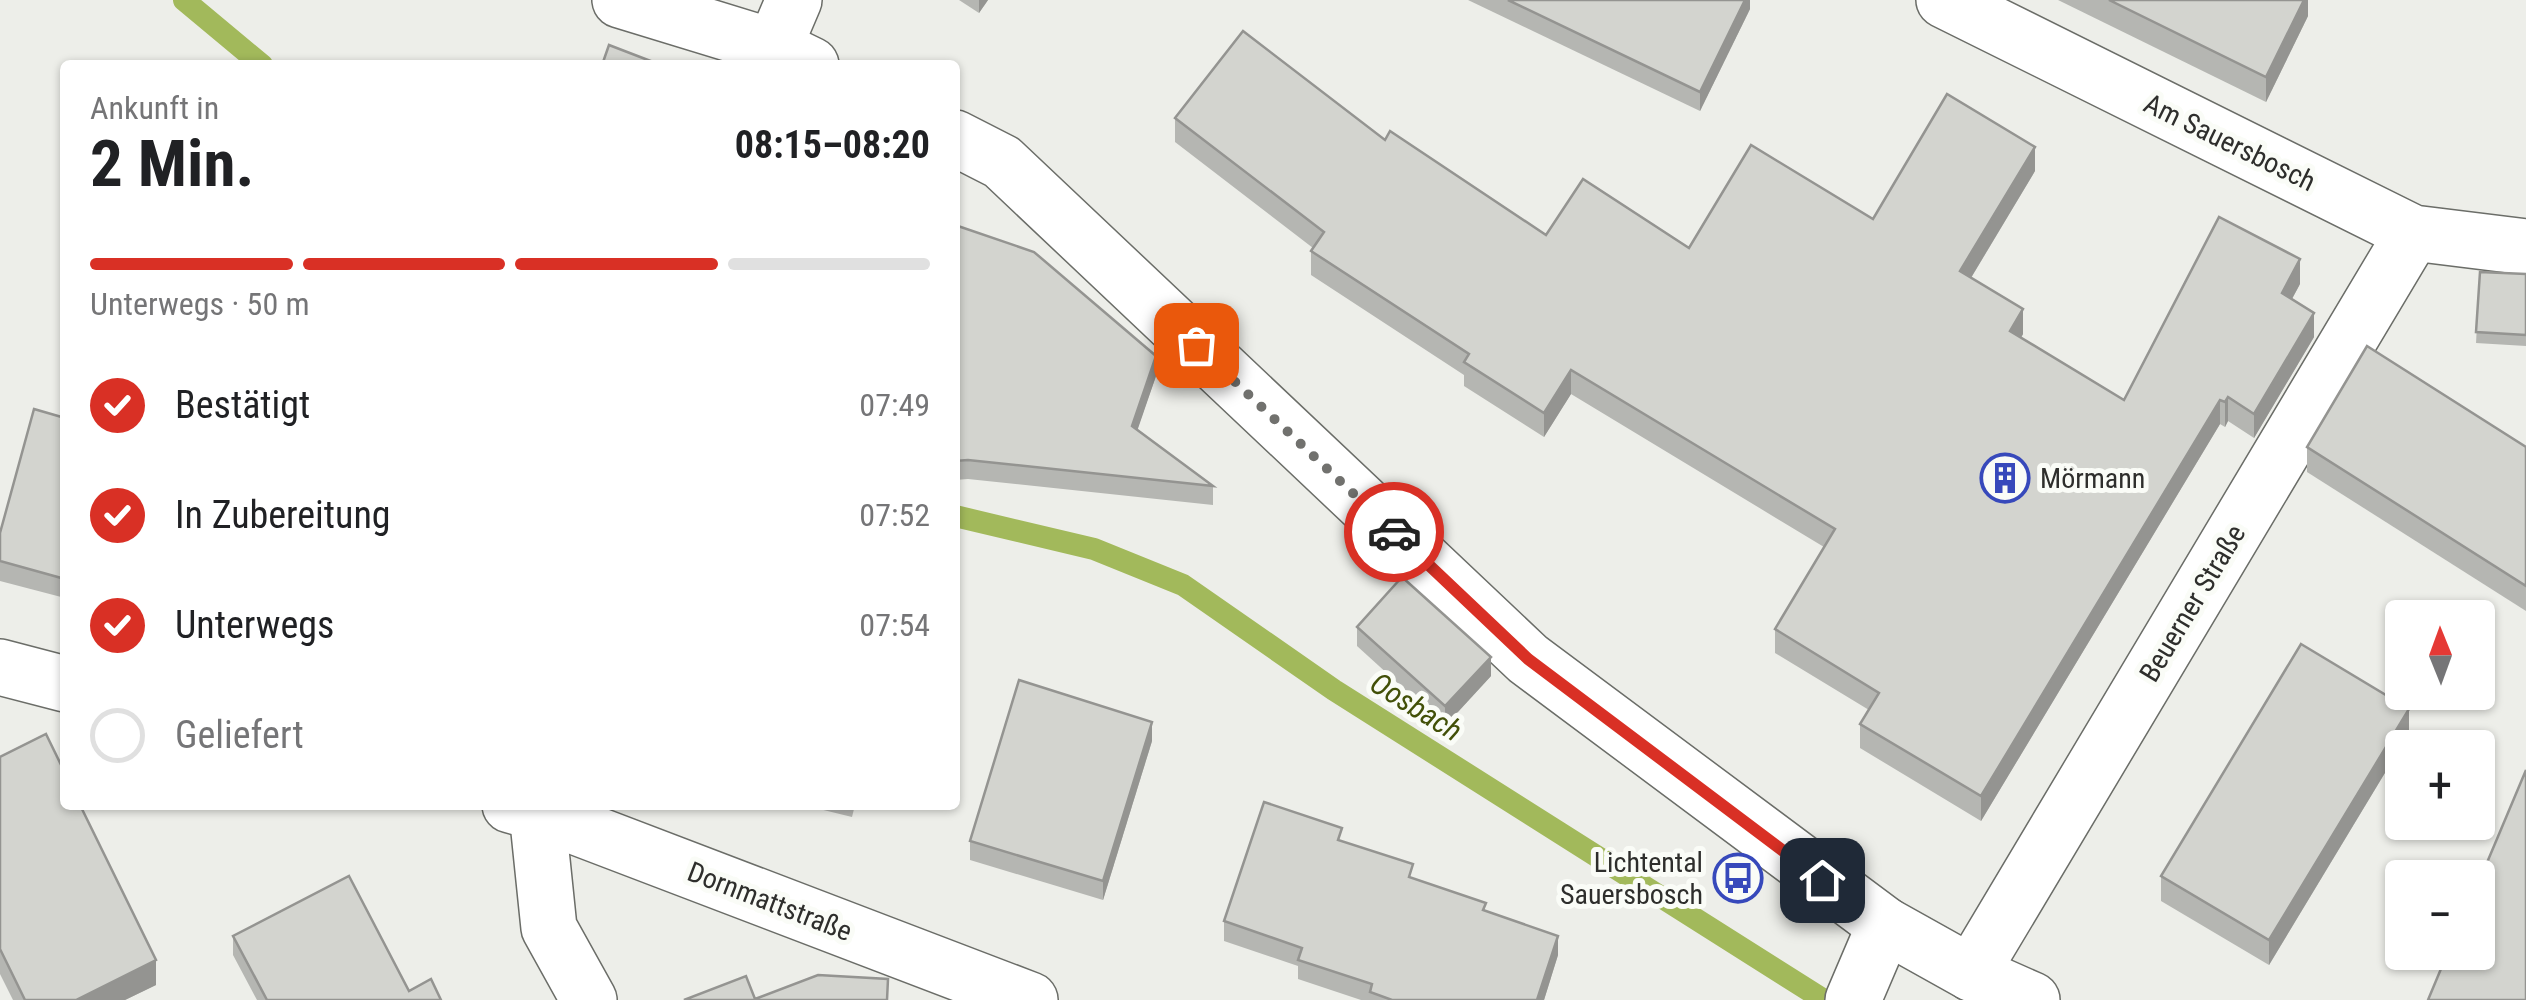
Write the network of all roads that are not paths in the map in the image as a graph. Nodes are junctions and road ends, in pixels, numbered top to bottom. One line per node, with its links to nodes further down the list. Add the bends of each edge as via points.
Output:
1 (620, 0): 3 (street)
2 (1944, 0): 5 (street, Am Sauersbosch)
3 (793, 37)
4 (960, 141): 11 (street, via 1002,162 1528,659)
5 (2413, 233): 6 (street, Am Sauersbosch); 12 (street, Beuerner Straße)
6 (2526, 247)
7 (0, 667): 8 (street)
8 (60, 683)
9 (524, 810): 14 (street, via 550,928)
10 (527, 810): 15 (street, Dornmattstraße)
11 (1885, 925): 12 (street); 13 (street)
12 (1971, 973): 16 (street)
13 (1856, 993)
14 (588, 1000)
15 (1030, 1000)
16 (2032, 1000)

